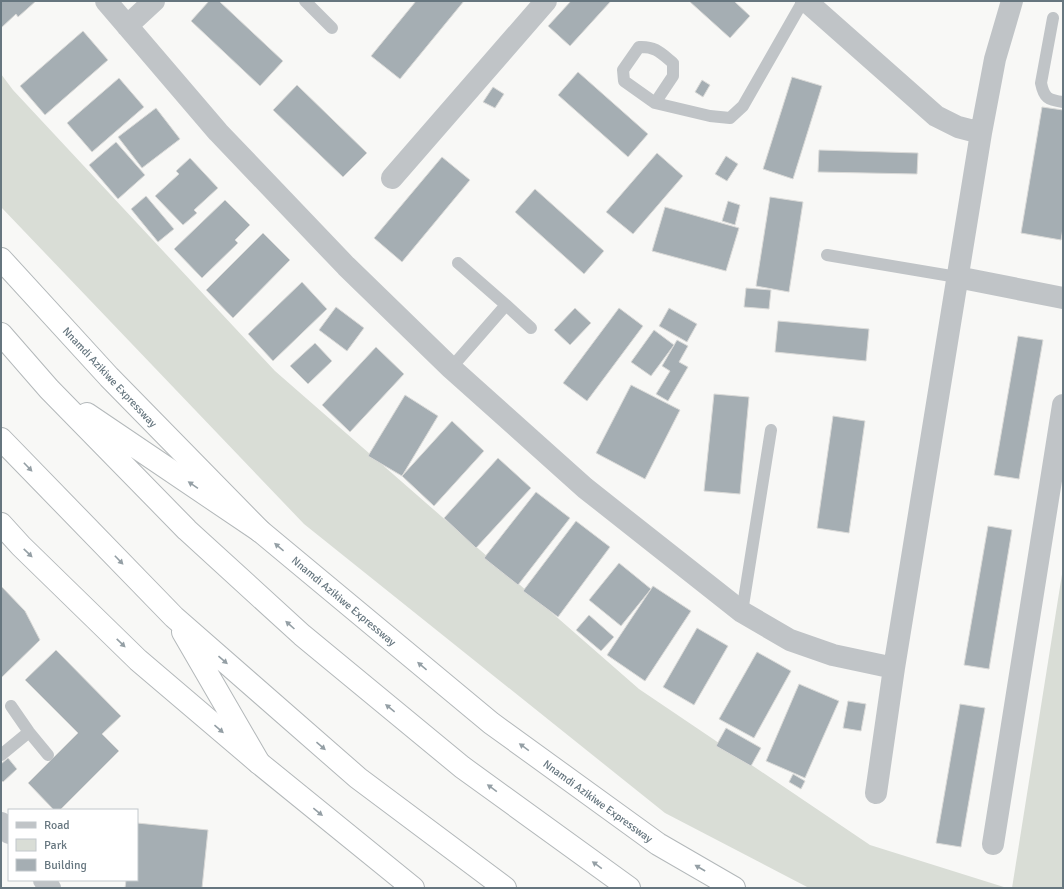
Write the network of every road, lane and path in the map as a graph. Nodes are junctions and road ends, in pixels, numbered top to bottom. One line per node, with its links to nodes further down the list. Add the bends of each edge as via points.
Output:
1 (106, 1): 9 (street)
2 (154, 1): 9 (street)
3 (305, 1): 10 (lane)
4 (546, 1): 14 (street)
5 (803, 1): 12 (lane, via 743,106 730,118)
6 (806, 1): 13 (street, via 936,116 958,127)
7 (1012, 1): 13 (street, via 995,59)
8 (1053, 18): 11 (lane, via 1041,83 1043,94 1052,100)
9 (127, 26): 23 (street, via 228,143 346,266)
10 (332, 28)
11 (1063, 102)
12 (654, 103): 12 (lane, via 673,76 673,63 657,50 639,48 623,70 624,81)
13 (981, 133): 18 (street)
14 (392, 178)
15 (827, 255): 18 (lane)
16 (1, 259): 29 (highway, Nnamdi Azikiwe Expressway, via 109,377)
17 (458, 263): 20 (lane)
18 (957, 277): 19 (street); 32 (street)
19 (1063, 298)
20 (506, 305): 21 (lane); 23 (lane)
21 (531, 328)
22 (1, 334): 24 (highway)
23 (451, 368): 30 (street, via 585,488)
24 (49, 389): 29 (highway, one-way to 24); 44 (highway, one-way to 24, via 462,767 302,635 187,530)
25 (1063, 405): 41 (street)
26 (771, 430): 30 (lane)
27 (1, 439): 31 (highway, one-way to 31)
28 (1, 524): 37 (highway, one-way to 37, via 138,660)
29 (260, 531): 45 (highway, Nnamdi Azikiwe Expressway, one-way to 29, via 658,844 491,723)
30 (742, 612): 32 (street, via 790,640 833,656)
31 (174, 617): 37 (highway); 43 (highway, one-way to 43, via 358,778)
32 (894, 668): 38 (street)
33 (11, 706): 34 (lane)
34 (29, 732): 35 (lane); 36 (lane)
35 (1, 755)
36 (48, 755)
37 (259, 763): 42 (highway, one-way to 42)
38 (876, 793)
39 (1, 823): 40 (street)
40 (8, 832)
41 (993, 844)
42 (413, 888)
43 (505, 888)
44 (629, 888)
45 (734, 888)

